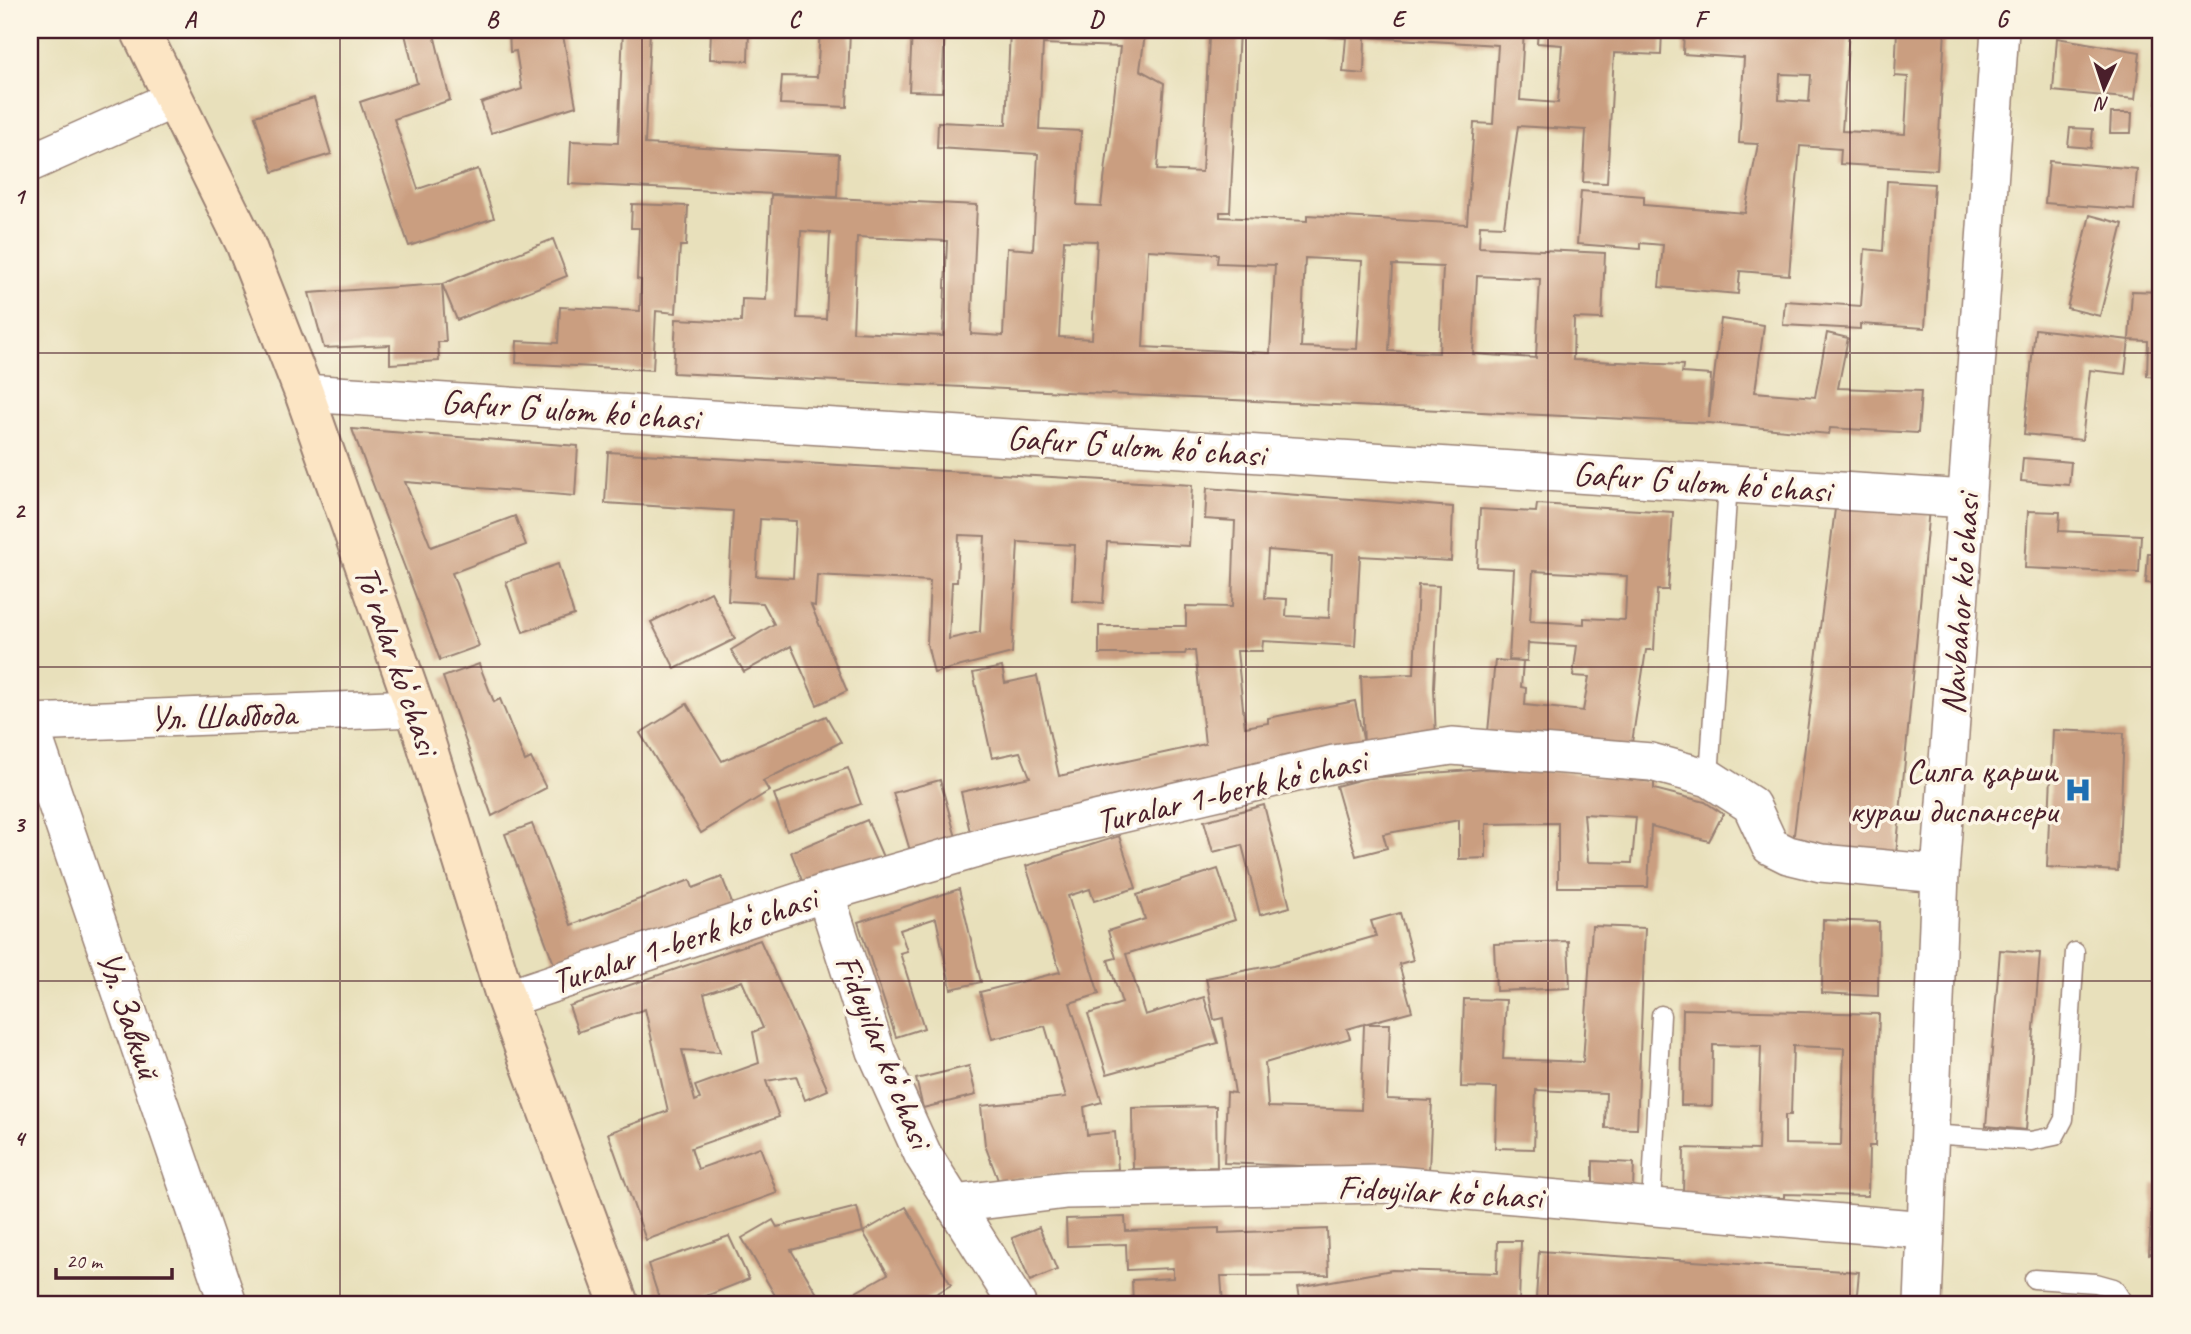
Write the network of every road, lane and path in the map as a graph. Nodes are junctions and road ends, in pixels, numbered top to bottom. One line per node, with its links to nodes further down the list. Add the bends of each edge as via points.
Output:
1 (140, 30): 3 (main road, Toʻralar koʻchasi)
2 (2000, 30): 7 (street, Navbahor koʻchasi)
3 (174, 99): 4 (street); 5 (main road, Toʻralar koʻchasi, via 245,243)
4 (30, 163)
5 (304, 393): 6 (street, Gafur Gʻulom koʻchasi); 8 (main road, Toʻralar koʻchasi)
6 (1728, 484): 7 (street, Gafur Gʻulom koʻchasi); 10 (lane)
7 (1967, 499): 11 (street, Navbahor koʻchasi)
8 (415, 708): 9 (street, Ул. Шаббода); 14 (main road, Toʻralar koʻchasi)
9 (30, 725): 21 (street, Ул. Завкий)
10 (1709, 778): 11 (street, Turalar 1-berk koʻchasi, via 1751,805 1770,846 1788,855 1821,863); 12 (street, Turalar 1-berk koʻchasi, via 1651,762 1452,746 1334,764 997,844)
11 (1940, 874): 16 (street, Navbahor koʻchasi)
12 (825, 893): 14 (street, Turalar 1-berk koʻchasi); 17 (street, Fidoyilar koʻchasi, via 876,1051 923,1154)
13 (2075, 952): 16 (lane, via 2064,1119 2055,1136 2031,1141)
14 (506, 999): 22 (main road, Toʻralar koʻchasi)
15 (1661, 1015): 18 (lane)
16 (1930, 1134): 19 (street, Navbahor koʻchasi)
17 (954, 1204): 18 (street, Fidoyilar koʻchasi, via 1066,1191 1383,1184); 23 (street, Fidoyilar koʻchasi)
18 (1651, 1206): 19 (street, Fidoyilar koʻchasi)
19 (1926, 1230): 24 (street, Navbahor koʻchasi)
20 (2034, 1279): 25 (lane, via 2096,1283 2113,1288)
21 (228, 1304)
22 (619, 1304)
23 (1017, 1304)
24 (1923, 1304)
25 (2124, 1304)

